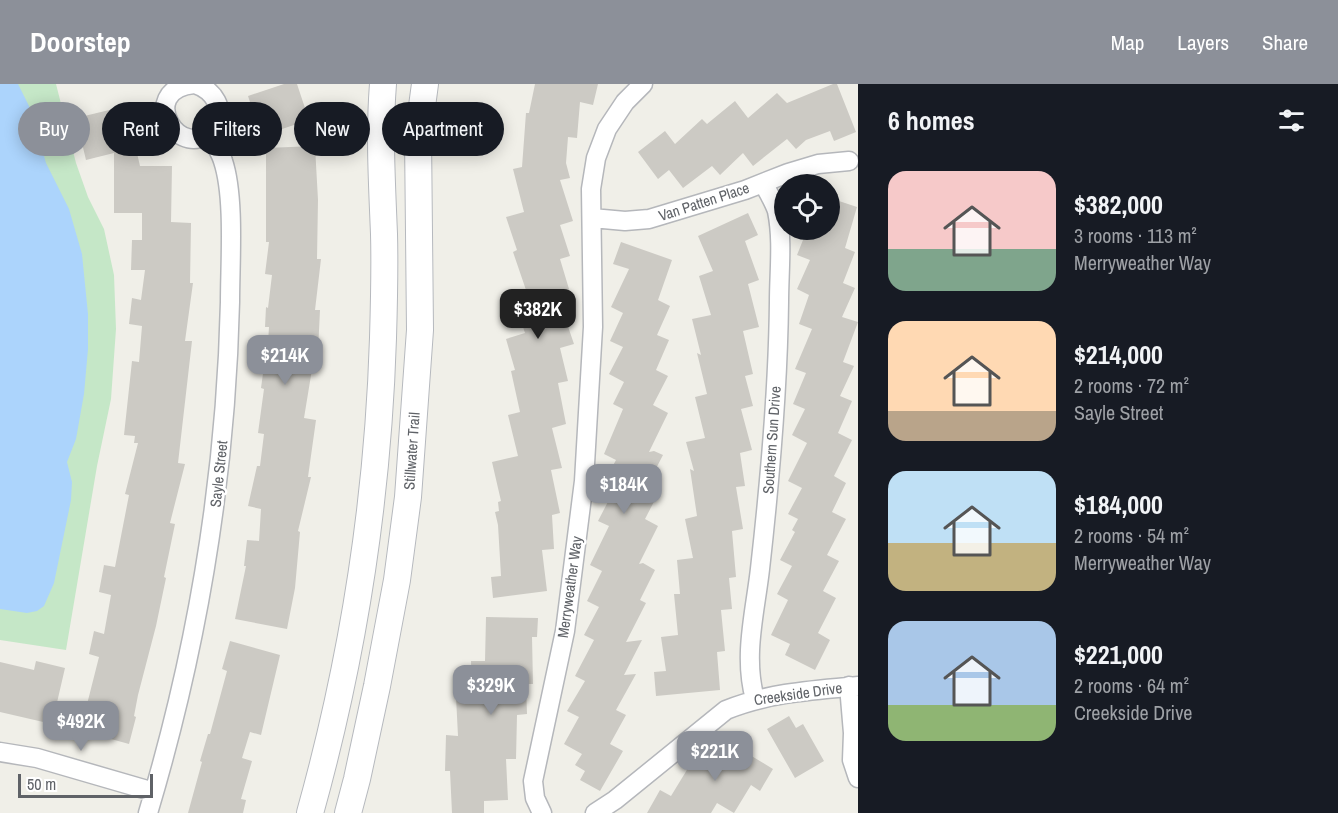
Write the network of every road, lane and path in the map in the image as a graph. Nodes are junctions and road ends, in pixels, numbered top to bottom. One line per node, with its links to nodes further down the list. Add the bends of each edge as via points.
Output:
1 (195, 84): 5 (street, via 205,87); 6 (street, via 175,90 165,108 171,128 179,135)
2 (383, 84): 18 (main road, via 382,339 368,531 347,657)
3 (425, 84): 19 (main road, Stillwater Trail, via 418,136 420,330 408,497 378,686)
4 (643, 84): 10 (street, Merryweather Way, via 607,129 596,158)
5 (217, 102)
6 (192, 138)
7 (221, 156): 16 (street, Sayle Street, via 228,182 230,293 229,357 216,505 181,694)
8 (849, 161): 9 (street, Van Patten Place, via 818,164)
9 (763, 183): 10 (street, Van Patten Place, via 649,219); 12 (street, Southern Sun Drive, via 776,209 780,232 779,317 770,480 750,639 750,680)
10 (592, 218): 20 (street, Merryweather Way, via 593,327 584,481 565,631 533,781)
11 (854, 686): 12 (street, Creekside Drive); 13 (street)
12 (755, 699): 21 (street, Creekside Drive, via 726,710)
13 (856, 737): 15 (street, via 852,760)
14 (0, 752): 16 (street, via 38,758)
15 (858, 778)
16 (154, 792): 17 (street, Sayle Street)
17 (148, 813)
18 (310, 813)
19 (348, 813)
20 (542, 813)
21 (595, 813)

